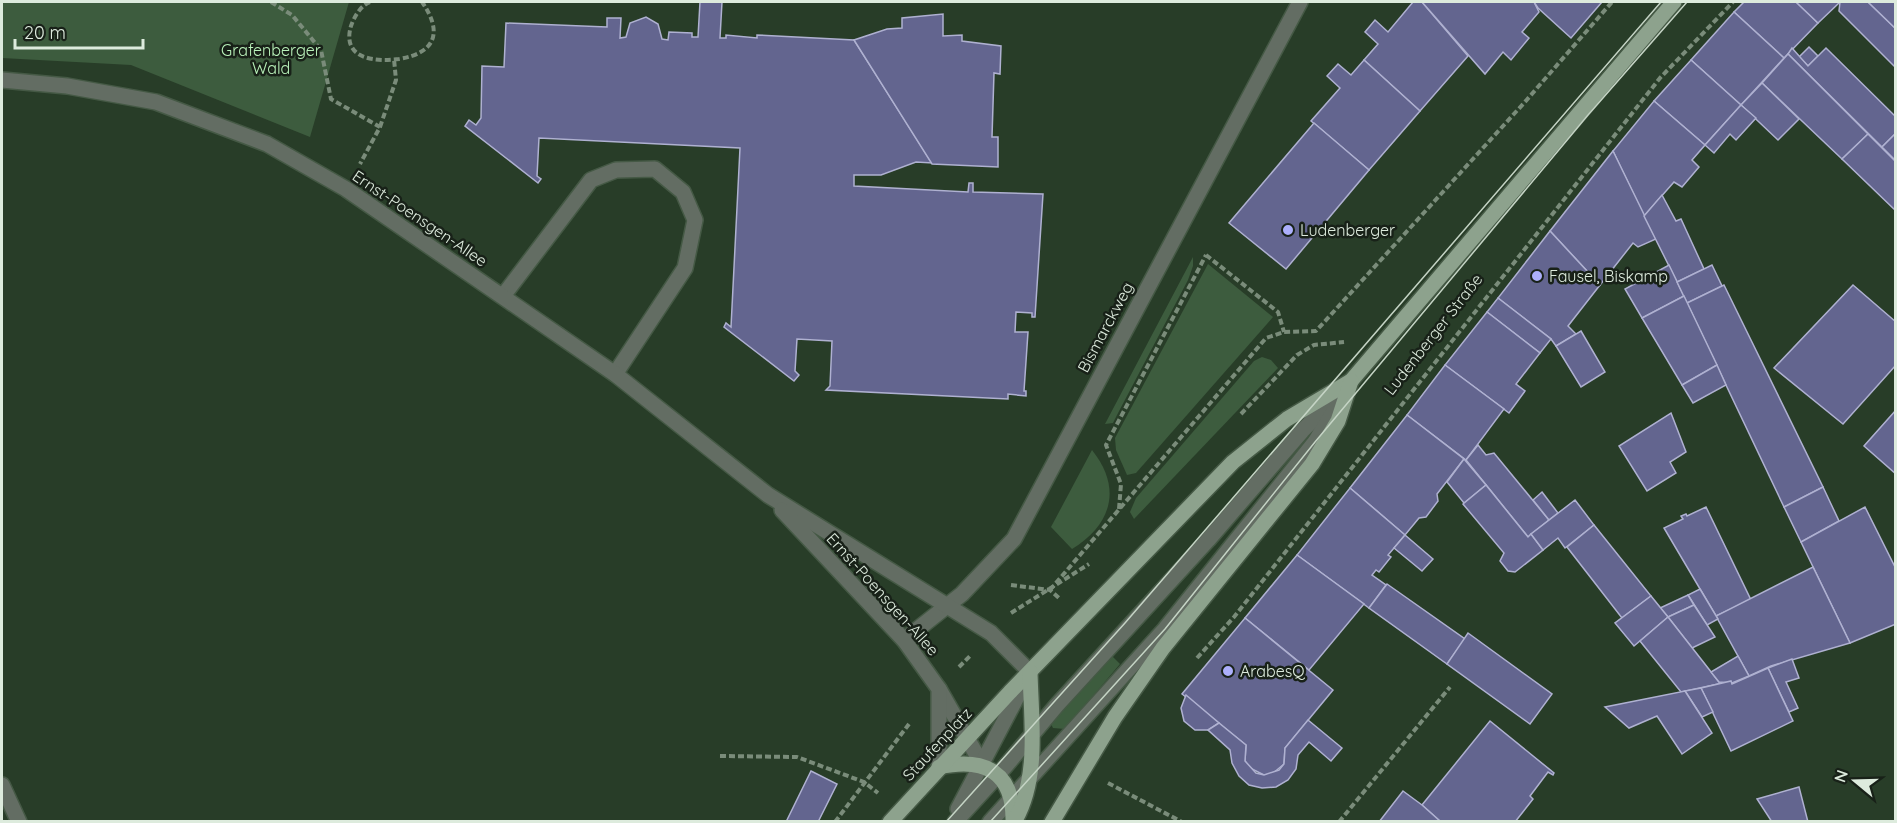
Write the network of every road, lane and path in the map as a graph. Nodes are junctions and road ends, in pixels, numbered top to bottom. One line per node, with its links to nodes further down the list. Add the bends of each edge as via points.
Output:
1 (271, 2): 10 (path, via 292,15 321,50 331,99)
2 (370, 2): 8 (path, via 353,20 349,33 353,48 365,59)
3 (422, 2): 8 (path, via 432,16 435,34 429,47 417,56)
4 (1300, 2): 12 (street, Bismarckweg)
5 (1612, 2): 15 (path, via 1316,331)
6 (1674, 2): 17 (main road, Ludenberger Straße)
7 (1733, 2): 27 (path, Ludenberger Straße, via 1653,87 1241,608)
8 (394, 60): 10 (path, via 396,80)
9 (2, 80): 11 (street, Ernst-Poensgen-Allee, via 66,86 156,102 267,144)
10 (380, 127): 11 (path)
11 (346, 189): 14 (street, Ernst-Poensgen-Allee)
12 (1177, 232): 13 (path); 20 (street, Bismarckweg, via 1014,538)
13 (1206, 255): 15 (path, via 1278,312); 19 (path, via 1106,445 1121,484)
14 (503, 296): 16 (street, Ernst-Poensgen-Allee); 16 (street, via 591,180 616,170 655,169 683,192 694,220 685,268)
15 (1284, 332): 19 (path, via 1266,338)
16 (615, 374): 18 (street, Ernst-Poensgen-Allee)
17 (1351, 381): 29 (main road, Ludenberger Straße, via 1287,419 1233,462); 34 (street); 40 (street, via 1315,442 1165,629); 53 (main road, Ludenberger Straße, via 1338,420 1312,464 1163,648)
18 (768, 495): 23 (street, Ernst-Poensgen-Allee); 25 (street, Ernst-Poensgen-Allee)
19 (1119, 510): 21 (path)
20 (974, 581): 21 (path); 23 (street, Bismarckweg)
21 (1050, 590): 22 (path); 24 (path)
22 (1065, 603)
23 (945, 607): 25 (street, Bismarckweg); 29 (street, Ernst-Poensgen-Allee, via 991,633)
24 (1006, 616)
25 (904, 640): 31 (street, Ernst-Poensgen-Allee)
26 (968, 658): 28 (path)
27 (1196, 659)
28 (962, 664)
29 (1030, 672): 32 (main road, Ludenberger Straße); 34 (main road); 37 (street)
30 (1450, 687): 55 (path)
31 (939, 689): 35 (street, Ernst-Poensgen-Allee); 38 (street)
32 (1010, 692): 35 (main road, Staufenplatz)
33 (915, 716): 42 (path, Staufenplatz)
34 (1031, 735): 39 (street); 40 (main road)
35 (967, 738): 37 (street, Ernst-Poensgen-Allee); 38 (main road, Staufenplatz)
36 (720, 756): 42 (path, via 797,757)
37 (983, 765): 38 (main road); 39 (main road); 49 (street)
38 (939, 768): 48 (main road, Staufenplatz)
39 (998, 776): 44 (main road); 50 (street)
40 (1028, 778): 44 (street); 52 (main road, via 1025,800)
41 (1101, 780): 54 (path)
42 (864, 782): 45 (path); 47 (path, Staufenplatz)
43 (2, 785): 46 (street)
44 (1011, 797): 51 (street); 52 (main road)
45 (884, 798)
46 (19, 822)
47 (835, 822)
48 (890, 822)
49 (949, 822)
50 (955, 822)
51 (990, 822)
52 (1013, 822)
53 (1052, 822)
54 (1182, 822)
55 (1339, 822)

